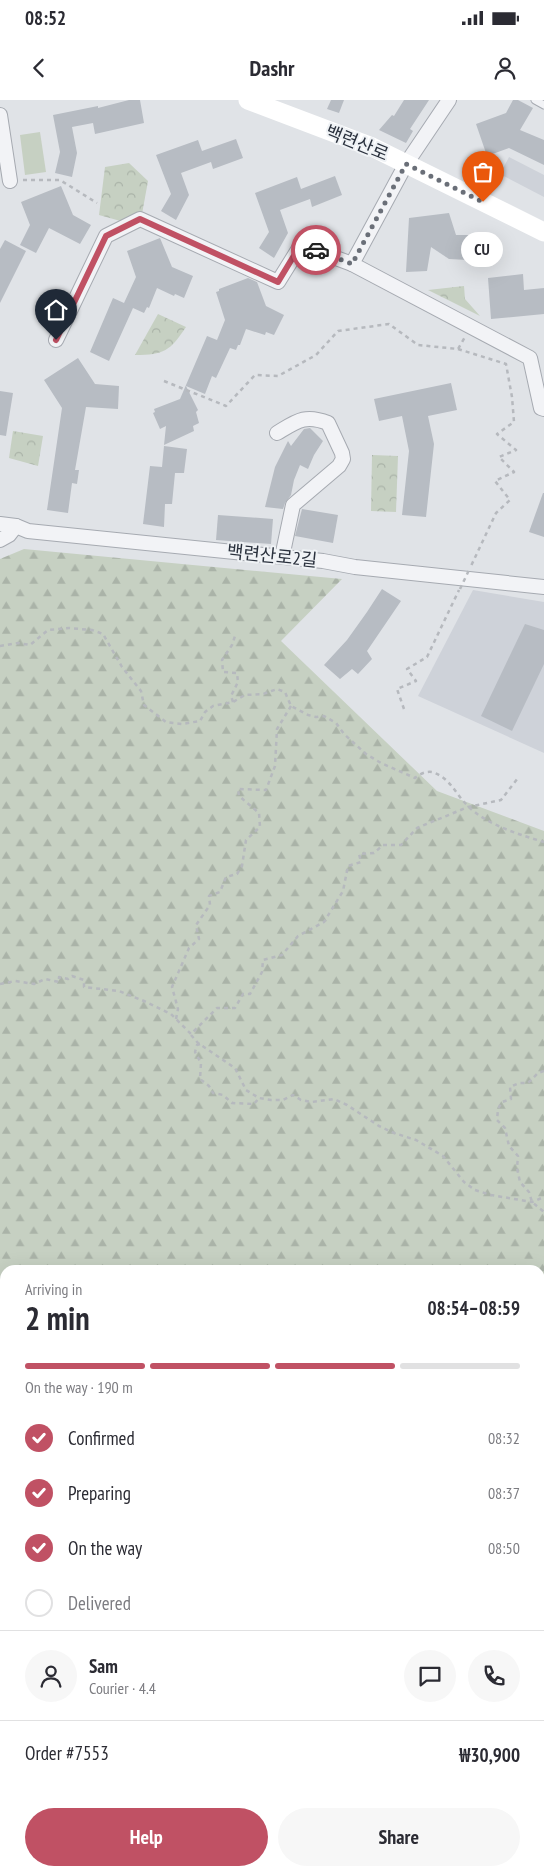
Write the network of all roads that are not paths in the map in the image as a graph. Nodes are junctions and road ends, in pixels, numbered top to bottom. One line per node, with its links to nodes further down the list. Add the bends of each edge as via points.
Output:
1 (248, 100): 6 (main road, 백련산로, via 372,147)
2 (449, 100): 6 (street)
3 (535, 100): 4 (lane)
4 (544, 104)
5 (0, 115): 7 (street)
6 (406, 164): 8 (main road, 백련산로); 9 (street)
7 (15, 180)
8 (544, 232)
9 (352, 264): 10 (street, via 301,244 278,282 140,219 106,236); 11 (street, via 530,358 541,408)
10 (56, 340)
11 (544, 409)
12 (277, 432): 16 (street, via 304,418 316,418 328,423 343,459 293,505)
13 (0, 524): 14 (street, 백련산로2길)
14 (16, 526): 15 (street, via 9,536); 16 (street, 백련산로2길, via 28,531)
15 (0, 540)
16 (282, 557): 17 (street, 백련산로2길)
17 (544, 587)

